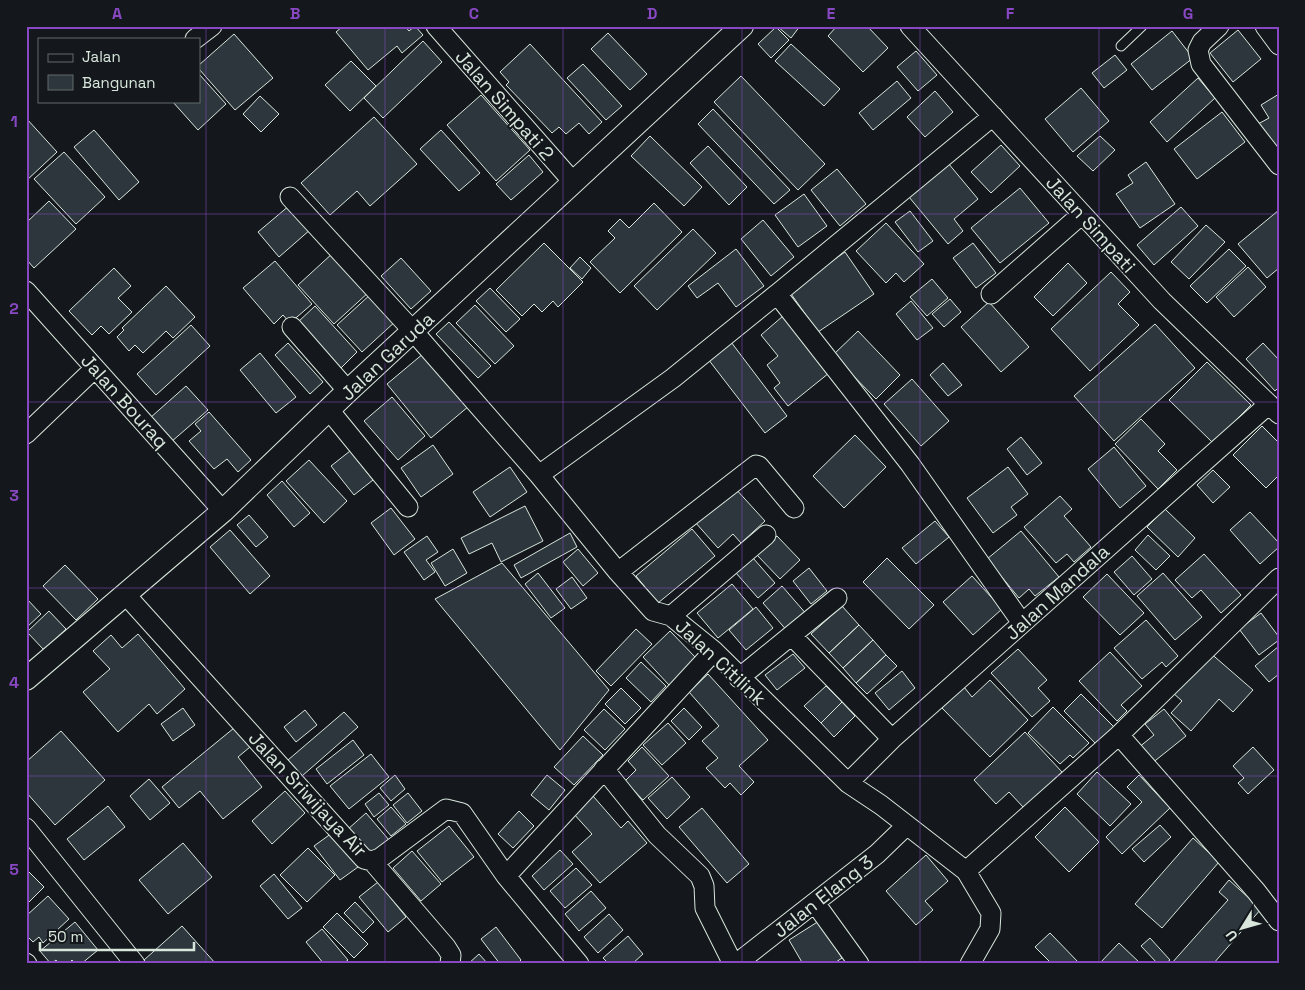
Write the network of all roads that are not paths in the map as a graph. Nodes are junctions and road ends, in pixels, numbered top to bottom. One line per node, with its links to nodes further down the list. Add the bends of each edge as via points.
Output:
1 (212, 26): 8 (street)
2 (436, 26): 13 (street, Jalan Simpati 2)
3 (742, 26): 13 (street, Jalan Garuda)
4 (910, 26): 11 (street, Jalan Simpati)
5 (1142, 26): 10 (lane)
6 (1219, 26): 12 (street, via 1198,50 1201,64)
7 (1265, 26): 9 (street)
8 (196, 38)
9 (1279, 45)
10 (1121, 46)
11 (993, 116): 15 (street, Jalan Simpati); 17 (street)
12 (1279, 165)
13 (574, 183): 20 (street, Jalan Garuda)
14 (290, 197): 20 (street, Jalan Citilink)
15 (1082, 214): 18 (street); 23 (street, Jalan Simpati, via 1162,301)
16 (26, 291): 21 (street, Jalan Bouraq)
17 (776, 294): 26 (street, via 673,378); 36 (street, via 910,464)
18 (991, 294)
19 (292, 327): 22 (street)
20 (413, 331): 22 (street, Jalan Garuda); 26 (street, Jalan Citilink)
21 (95, 368): 25 (street); 29 (street, Jalan Bouraq)
22 (348, 391): 24 (street, Jalan Garuda)
23 (1274, 409): 36 (street, Jalan Mandala)
24 (329, 410): 27 (street); 29 (street, Jalan Garuda)
25 (26, 434)
26 (539, 475): 31 (street, Jalan Citilink)
27 (408, 507)
28 (794, 508): 31 (street, via 759,466 752,466)
29 (223, 511): 33 (street, Jalan Garuda)
30 (766, 535): 35 (street)
31 (618, 572): 35 (street, Jalan Citilink, via 653,611)
32 (1279, 578): 41 (street)
33 (125, 594): 40 (street, Jalan Garuda); 47 (street, Jalan Sriwijaya Air, via 364,859)
34 (837, 598): 37 (street)
35 (670, 616): 38 (street, Jalan Citilink)
36 (1022, 623): 42 (street, Jalan Mandala)
37 (792, 636): 39 (street); 42 (street)
38 (714, 652): 39 (street, Jalan Citilink); 43 (street)
39 (739, 678): 44 (street, Jalan Citilink)
40 (26, 679)
41 (1119, 735): 48 (street); 51 (street)
42 (892, 739): 44 (street, Jalan Mandala)
43 (604, 770): 49 (street); 55 (street, via 657,835 700,876 705,908)
44 (848, 783): 45 (street, Jalan Citilink)
45 (907, 825): 48 (street, Jalan Citilink); 50 (street, Jalan Elang 3, via 877,854)
46 (26, 828): 52 (street)
47 (372, 862): 49 (street, Jalan Sriwijaya Air, via 446,809 462,813); 53 (street, via 446,947 451,955)
48 (966, 870): 57 (street, Jalan Citilink, via 991,913 990,929)
49 (506, 876): 54 (street, Jalan Sriwijaya Air)
50 (815, 903): 55 (street, Jalan Elang 3); 56 (street)
51 (1279, 920)
52 (135, 964)
53 (450, 964)
54 (579, 964)
55 (734, 964)
56 (859, 964)
57 (970, 964)

